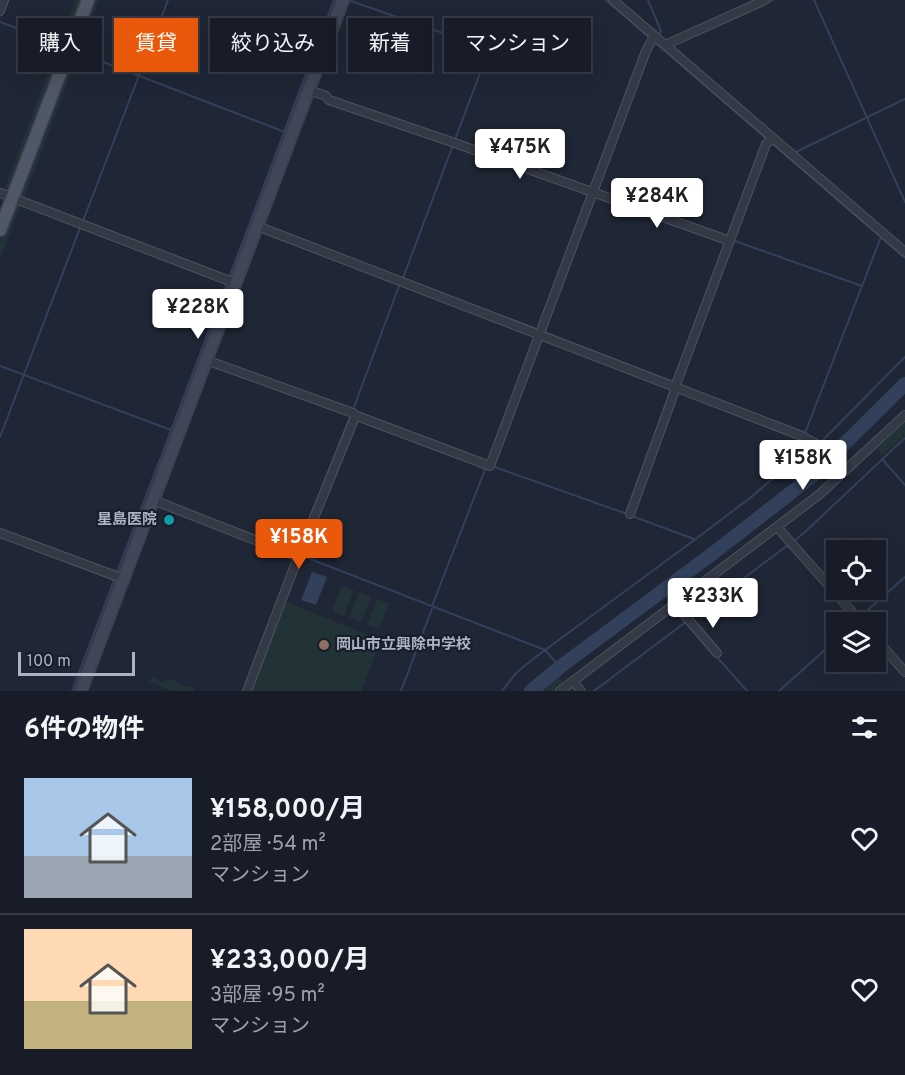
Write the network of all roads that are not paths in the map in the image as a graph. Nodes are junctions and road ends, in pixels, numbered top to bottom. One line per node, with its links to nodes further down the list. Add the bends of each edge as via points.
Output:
1 (4, 0): 6 (street)
2 (88, 0): 13 (main road)
3 (343, 0): 9 (street)
4 (613, 0): 7 (street)
5 (765, 0): 8 (street)
6 (0, 11)
7 (652, 38): 8 (street); 12 (street)
8 (665, 45): 10 (street)
9 (309, 90): 12 (street); 14 (street)
10 (771, 140): 16 (street); 17 (street)
11 (0, 193): 13 (street)
12 (592, 193): 16 (street); 19 (street)
13 (12, 198): 15 (main road); 18 (street)
14 (257, 226): 18 (street); 19 (street)
15 (0, 230)
16 (730, 240): 21 (street)
17 (905, 252)
18 (230, 281): 20 (street)
19 (540, 334): 21 (street); 23 (street, via 490,465)
20 (206, 360): 23 (street, via 353,413); 25 (street)
21 (675, 386): 24 (street, via 808,439); 26 (street)
22 (905, 415): 24 (street)
23 (355, 417): 29 (street)
24 (843, 472): 27 (street)
25 (153, 500): 29 (street); 30 (street)
26 (630, 514)
27 (777, 527): 31 (street); 32 (street)
28 (0, 533): 30 (street)
29 (298, 557): 38 (street)
30 (119, 577): 37 (street)
31 (675, 604): 34 (street); 36 (street)
32 (852, 612)
33 (886, 650): 35 (street)
34 (717, 653)
35 (905, 672)
36 (573, 681): 39 (street); 40 (street)
37 (81, 691)
38 (247, 691)
39 (560, 691)
40 (581, 691)

